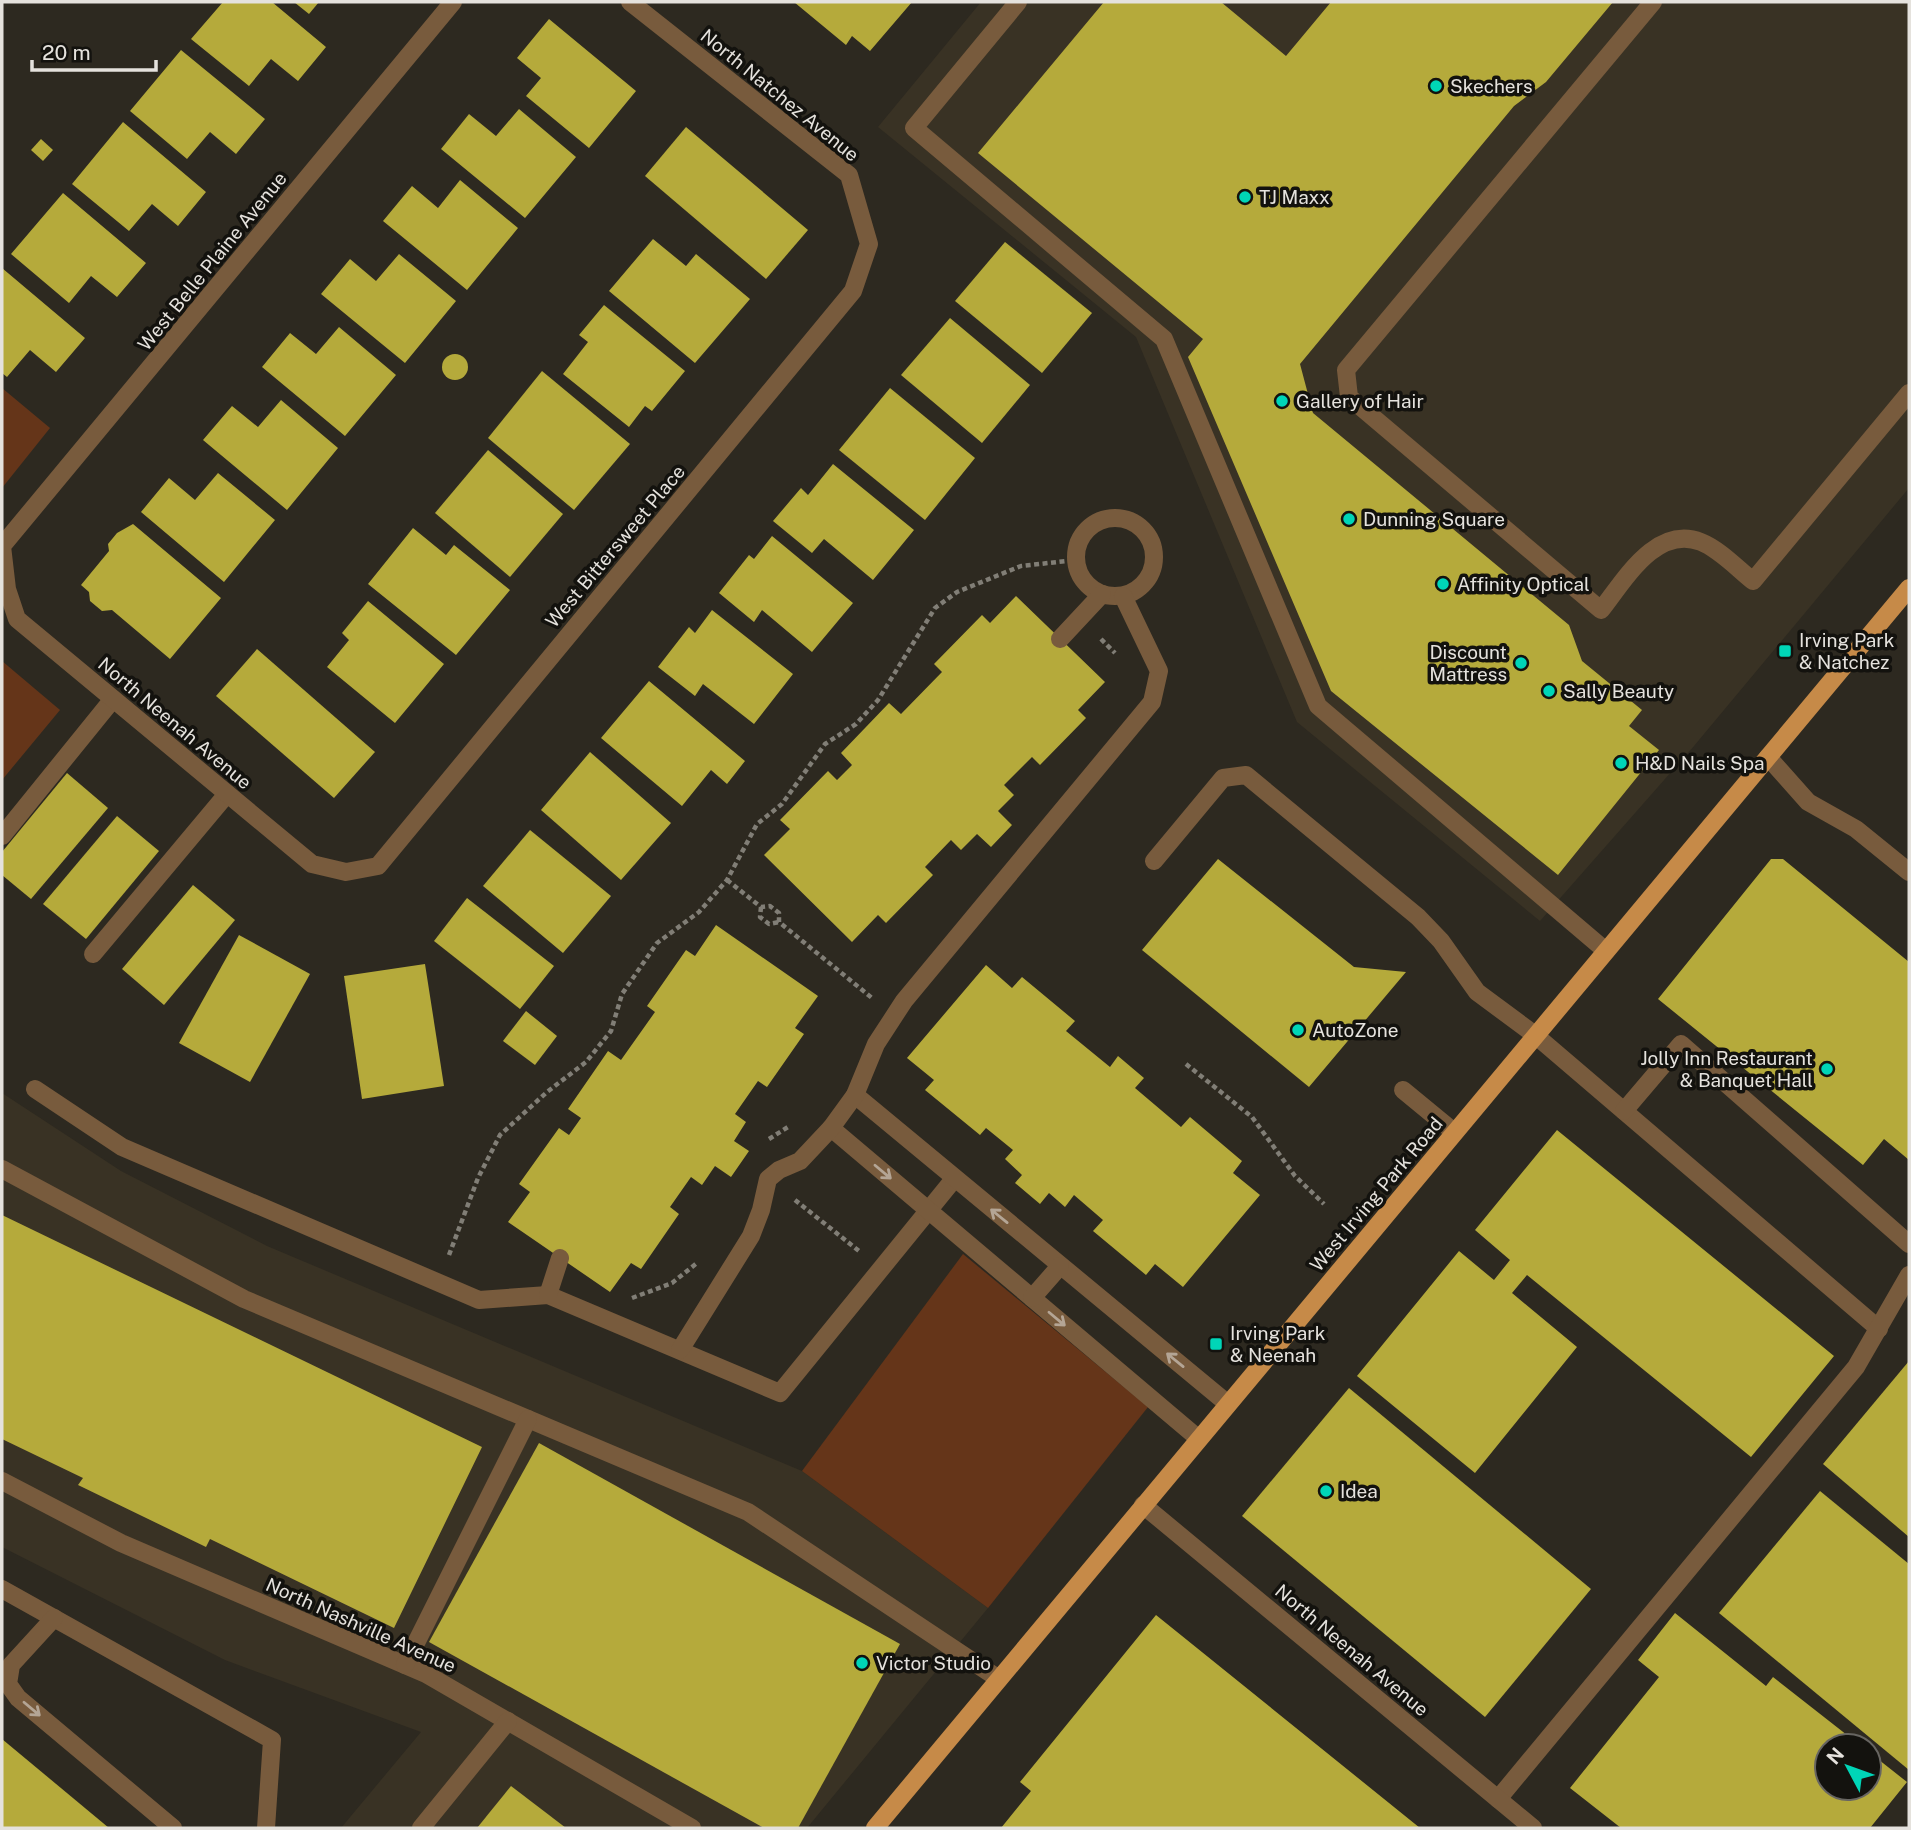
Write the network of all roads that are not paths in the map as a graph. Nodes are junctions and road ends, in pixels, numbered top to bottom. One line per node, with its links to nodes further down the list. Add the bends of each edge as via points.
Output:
1 (453, 2): 7 (street, West Belle Plaine Avenue)
2 (630, 2): 5 (street, North Natchez Avenue, via 849,175)
3 (1018, 2): 19 (street, via 914,128 1164,339 1318,706)
4 (1653, 2): 6 (street, via 1346,370 1349,397 1601,610 1649,551 1681,538 1702,542 1753,581)
5 (869, 244): 17 (street, West Bittersweet Place, via 853,291)
6 (1909, 393)
7 (2, 546): 12 (street, North Neenah Avenue, via 7,589 17,620)
8 (1909, 588): 13 (main road, West Irving Park Road)
9 (1102, 594): 10 (street); 10 (street, via 1084,581 1076,560 1082,535 1091,525 1115,517 1139,525 1154,547 1152,572 1135,591); 11 (street)
10 (1123, 596): 24 (street, via 1159,671 1152,702 894,1017)
11 (1060, 639)
12 (113, 699): 14 (street, North Neenah Avenue); 15 (street)
13 (1768, 757): 18 (street, via 1808,802 1856,829); 19 (main road, West Irving Park Road)
14 (227, 794): 17 (street, North Neenah Avenue, via 312,864 346,872); 20 (street)
15 (2, 836)
16 (1154, 861): 21 (street, via 1223,778 1246,775 1418,917 1477,992)
17 (378, 866)
18 (1909, 872)
19 (1606, 951): 21 (main road, West Irving Park Road)
20 (93, 954)
21 (1535, 1035): 25 (street); 27 (main road, West Irving Park Road)
22 (34, 1089): 35 (street, via 122,1147 479,1300)
23 (1404, 1090): 27 (street)
24 (855, 1095): 26 (street); 29 (street)
25 (1624, 1111): 31 (street, via 1681,1044); 37 (street)
26 (831, 1128): 30 (street, one-way to 30); 38 (street, via 800,1161 768,1179 751,1236)
27 (1454, 1132): 39 (main road, West Irving Park Road)
28 (2, 1169): 40 (street, via 244,1299)
29 (954, 1179): 30 (street); 33 (street, one-way to 29)
30 (928, 1210): 36 (street); 38 (street, via 780,1393)
31 (1909, 1244)
32 (560, 1258): 35 (street)
33 (1060, 1266): 36 (street); 39 (street, one-way to 33)
34 (1909, 1275): 37 (street)
35 (548, 1295): 38 (street)
36 (1032, 1298): 41 (street, one-way to 41)
37 (1878, 1329): 49 (street, via 1856,1367)
38 (680, 1350)
39 (1228, 1404): 41 (main road, West Irving Park Road)
40 (528, 1419): 46 (street); 47 (street, via 748,1512)
41 (1199, 1439): 43 (main road, West Irving Park Road)
42 (2, 1480): 46 (street, North Nashville Avenue, via 121,1543)
43 (1143, 1505): 47 (main road, West Irving Park Road); 49 (street, North Neenah Avenue)
44 (2, 1589): 45 (street)
45 (54, 1618): 51 (street, one-way to 51, via 11,1665 8,1685); 52 (street, via 272,1740)
46 (405, 1664): 48 (street, North Nashville Avenue)
47 (999, 1679): 55 (main road, West Irving Park Road)
48 (508, 1721): 53 (street); 54 (street, North Nashville Avenue)
49 (1498, 1799): 50 (street, North Neenah Avenue)
50 (1521, 1825)
51 (173, 1828)
52 (266, 1828)
53 (421, 1828)
54 (692, 1828)
55 (875, 1828)

